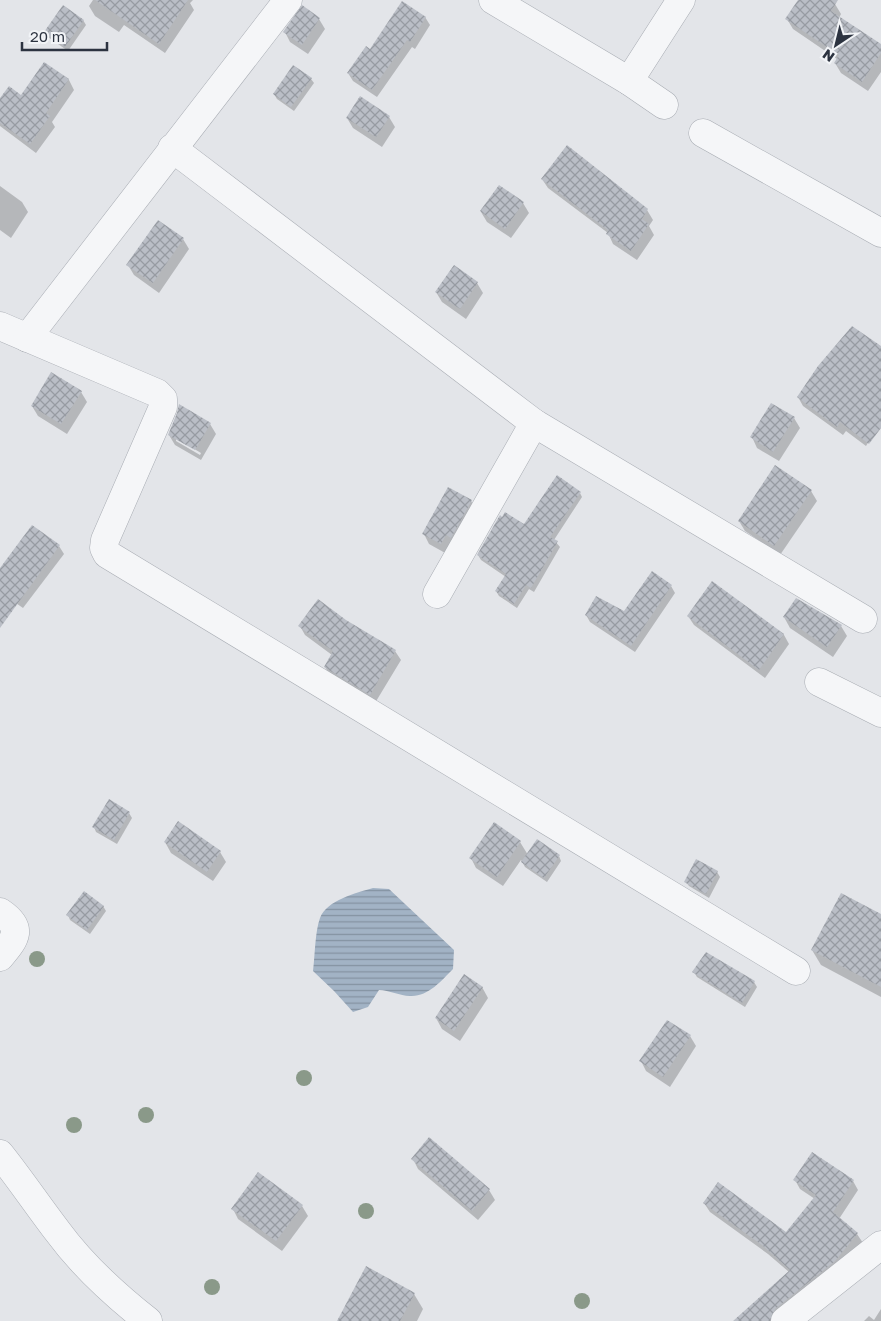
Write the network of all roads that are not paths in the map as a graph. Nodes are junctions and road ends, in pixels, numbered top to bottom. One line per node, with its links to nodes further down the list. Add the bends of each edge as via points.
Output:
1 (288, 0): 7 (street)
2 (493, 0): 4 (street)
3 (681, 0): 4 (street)
4 (630, 81): 5 (street)
5 (664, 105)
6 (703, 133): 8 (street)
7 (172, 148): 10 (street); 11 (street)
8 (881, 233)
9 (0, 326): 10 (street)
10 (27, 338): 18 (street, via 156,393 163,399 163,407 105,540 107,554)
11 (534, 423): 12 (street); 13 (street)
12 (437, 594)
13 (863, 619)
14 (819, 682): 15 (street)
15 (881, 713)
16 (0, 912): 17 (street, via 12,920 16,932)
17 (0, 957)
18 (796, 970)
19 (0, 1154): 21 (street, via 58,1233 87,1266)
20 (881, 1245): 22 (street)
21 (148, 1321)
22 (785, 1321)

